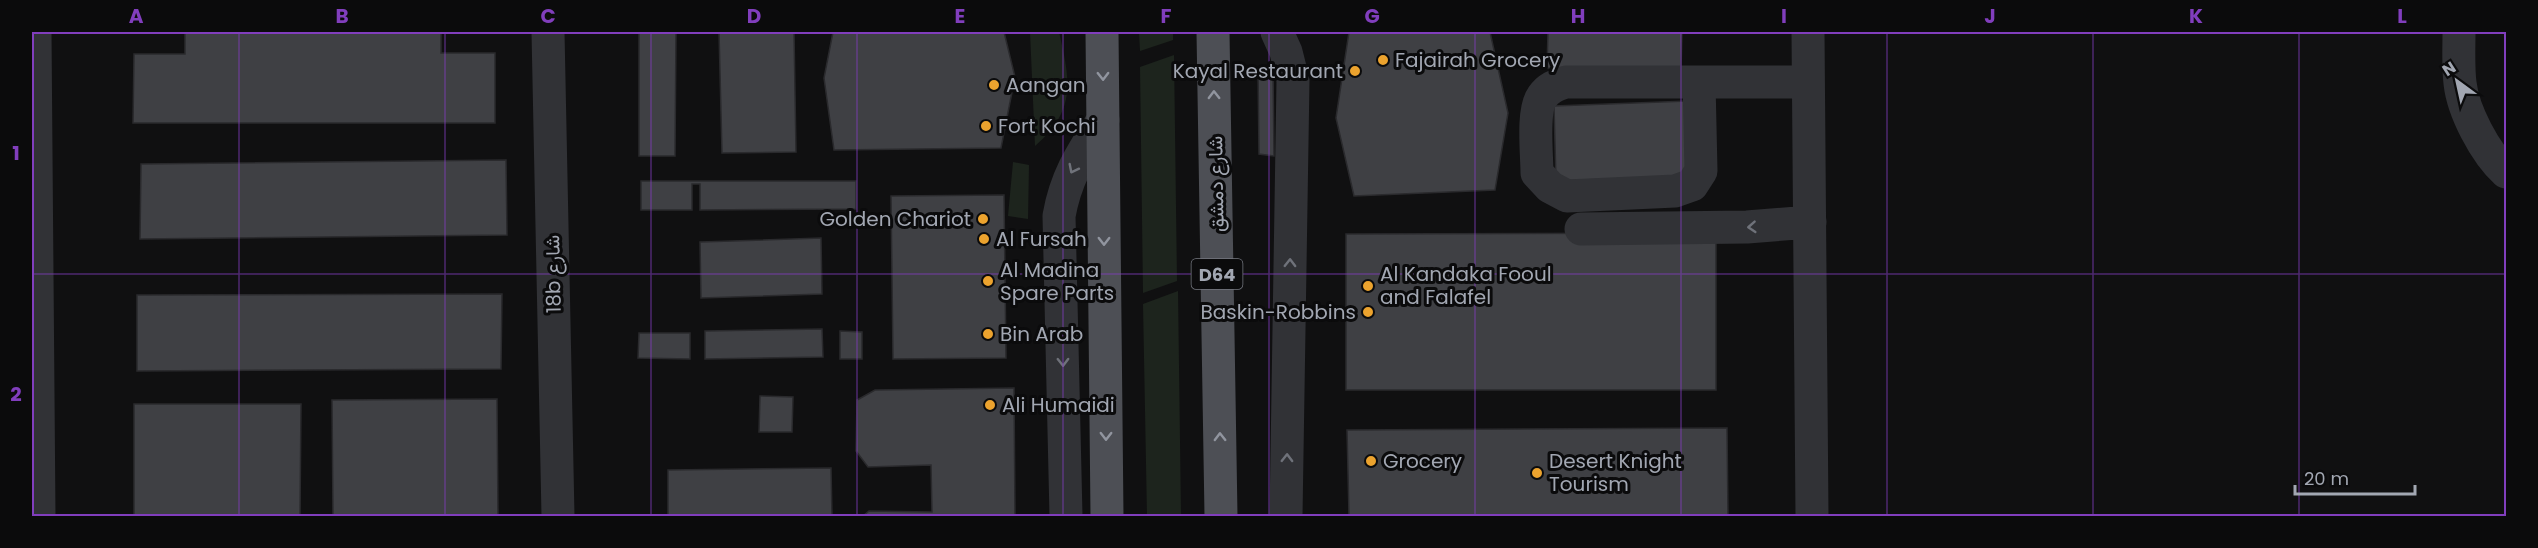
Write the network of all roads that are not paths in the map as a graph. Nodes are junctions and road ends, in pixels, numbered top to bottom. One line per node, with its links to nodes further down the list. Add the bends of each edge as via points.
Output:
1 (35, 32): 14 (street)
2 (548, 32): 15 (street, 18b شارع)
3 (1102, 32): 10 (main road, one-way to 10)
4 (1213, 32): 18 (main road, شارع دمشق / D64, one-way to 4)
5 (1277, 32): 19 (street, one-way to 5, via 1293,80)
6 (1808, 32): 9 (street)
7 (2459, 32): 11 (street, via 2460,84 2474,128)
8 (1699, 82): 8 (street, via 1701,171 1692,185 1675,191 1567,196 1550,188 1538,173 1538,106 1548,90 1566,82); 9 (street)
9 (1808, 82): 12 (street)
10 (1103, 120): 16 (street, one-way to 16, via 1073,166 1059,216); 17 (main road, one-way to 17)
11 (2506, 172)
12 (1810, 222): 13 (street, one-way to 13, via 1747,227); 20 (street)
13 (1581, 229)
14 (39, 516)
15 (558, 516)
16 (1066, 516)
17 (1107, 516)
18 (1221, 516)
19 (1286, 516)
20 (1812, 516)

